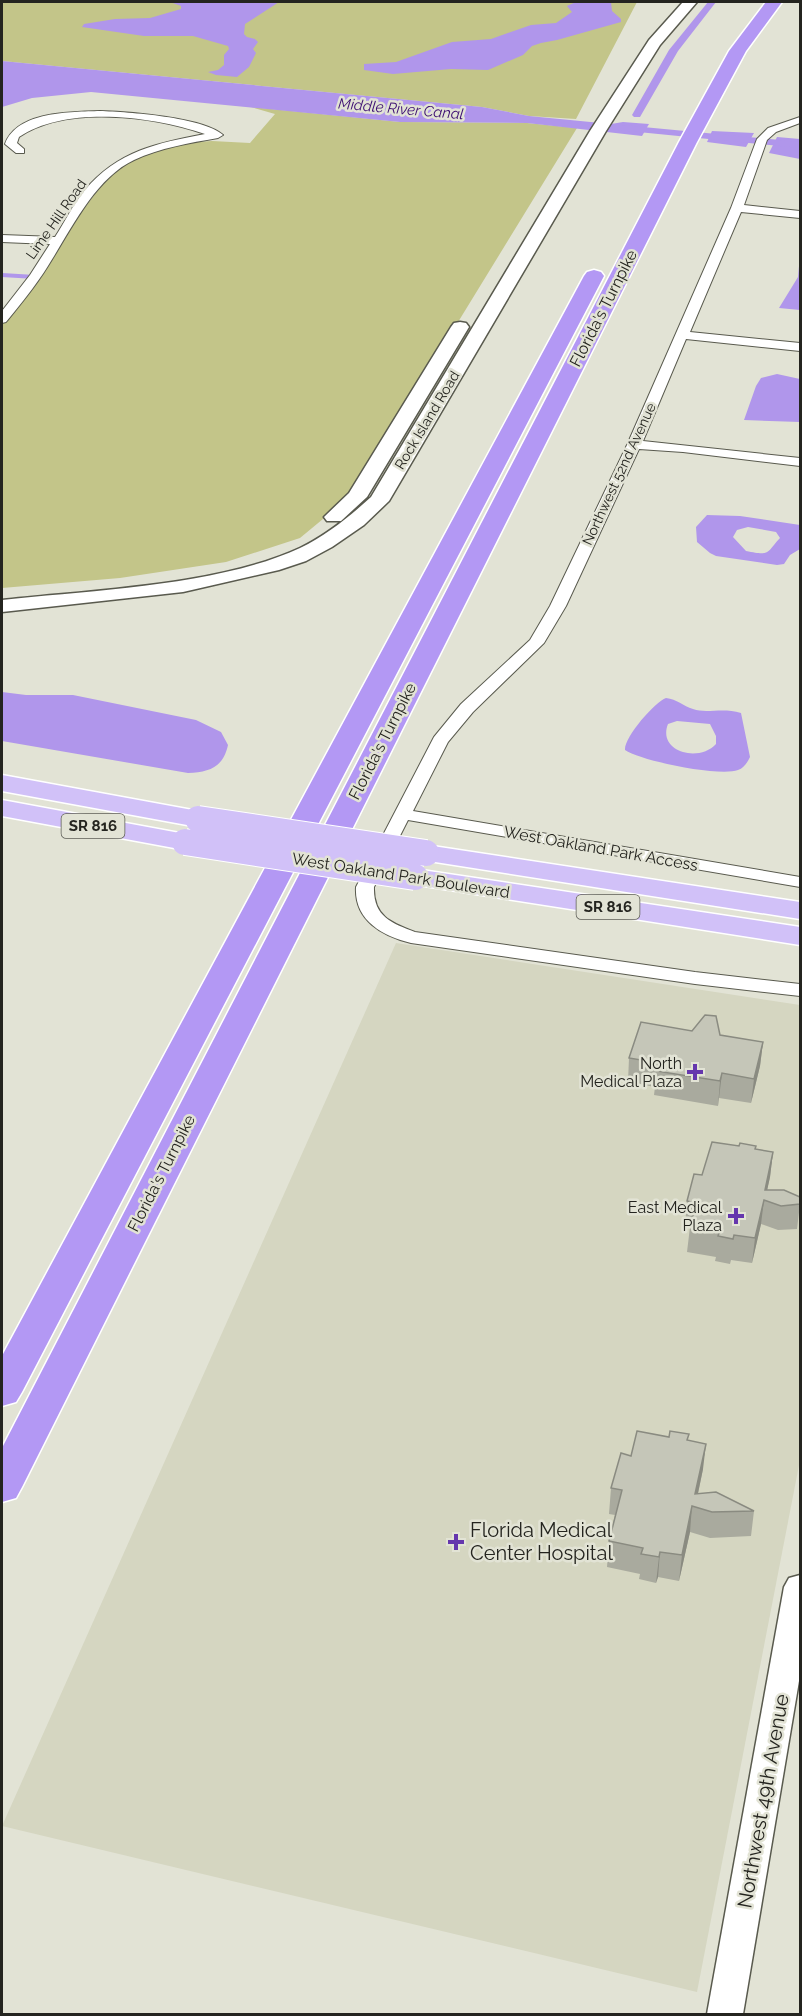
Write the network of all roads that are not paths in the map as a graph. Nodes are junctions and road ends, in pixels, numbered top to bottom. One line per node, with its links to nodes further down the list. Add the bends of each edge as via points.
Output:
1 (672, 2): 4 (main road)
2 (690, 2): 19 (main road, Rock Island Road, via 654,43 601,127 379,501 348,529 277,564 208,581)
3 (774, 2): 6 (highway, Florida's Turnpike, via 728,65)
4 (644, 33)
5 (801, 120): 9 (street, Northwest 52nd Avenue, via 772,130 762,139)
6 (684, 136): 29 (highway, Florida's Turnpike); 30 (highway, Florida's Turnpike)
7 (20, 151): 12 (street, Lime Hill Road, via 11,144 14,135 34,123 70,115 174,122 218,135 168,144 115,166 90,193)
8 (544, 189): 18 (main road, Rock Island Road, via 357,497 328,523 264,555 229,563 139,580)
9 (737, 208): 10 (street); 14 (street, Northwest 52nd Avenue)
10 (801, 215)
11 (2, 238): 12 (street)
12 (57, 241): 13 (street, Lime Hill Road)
13 (2, 319)
14 (682, 335): 15 (street); 16 (street, Northwest 52nd Avenue)
15 (801, 347)
16 (634, 445): 17 (street); 22 (street, Northwest 52nd Avenue, via 558,606 536,643 467,708 440,741)
17 (801, 462)
18 (2, 594)
19 (2, 606)
20 (2, 783): 23 (main road, West Oakland Park Boulevard / SR 816)
21 (2, 808): 23 (main road, West Oakland Park Boulevard / SR 816)
22 (402, 814): 25 (street, West Oakland Park Access); 28 (street, Northwest 52nd Avenue, via 363,898 372,917 386,928 423,938)
23 (191, 830): 24 (main road, West Oakland Park Boulevard / SR 816, bridge)
24 (421, 865): 26 (main road, West Oakland Park Boulevard / SR 816); 27 (main road, West Oakland Park Boulevard / SR 816)
25 (801, 882)
26 (801, 911)
27 (801, 936)
28 (801, 990)
29 (2, 1392)
30 (2, 1487)
31 (801, 1587): 32 (street, Northwest 49th Avenue)
32 (725, 2014)

